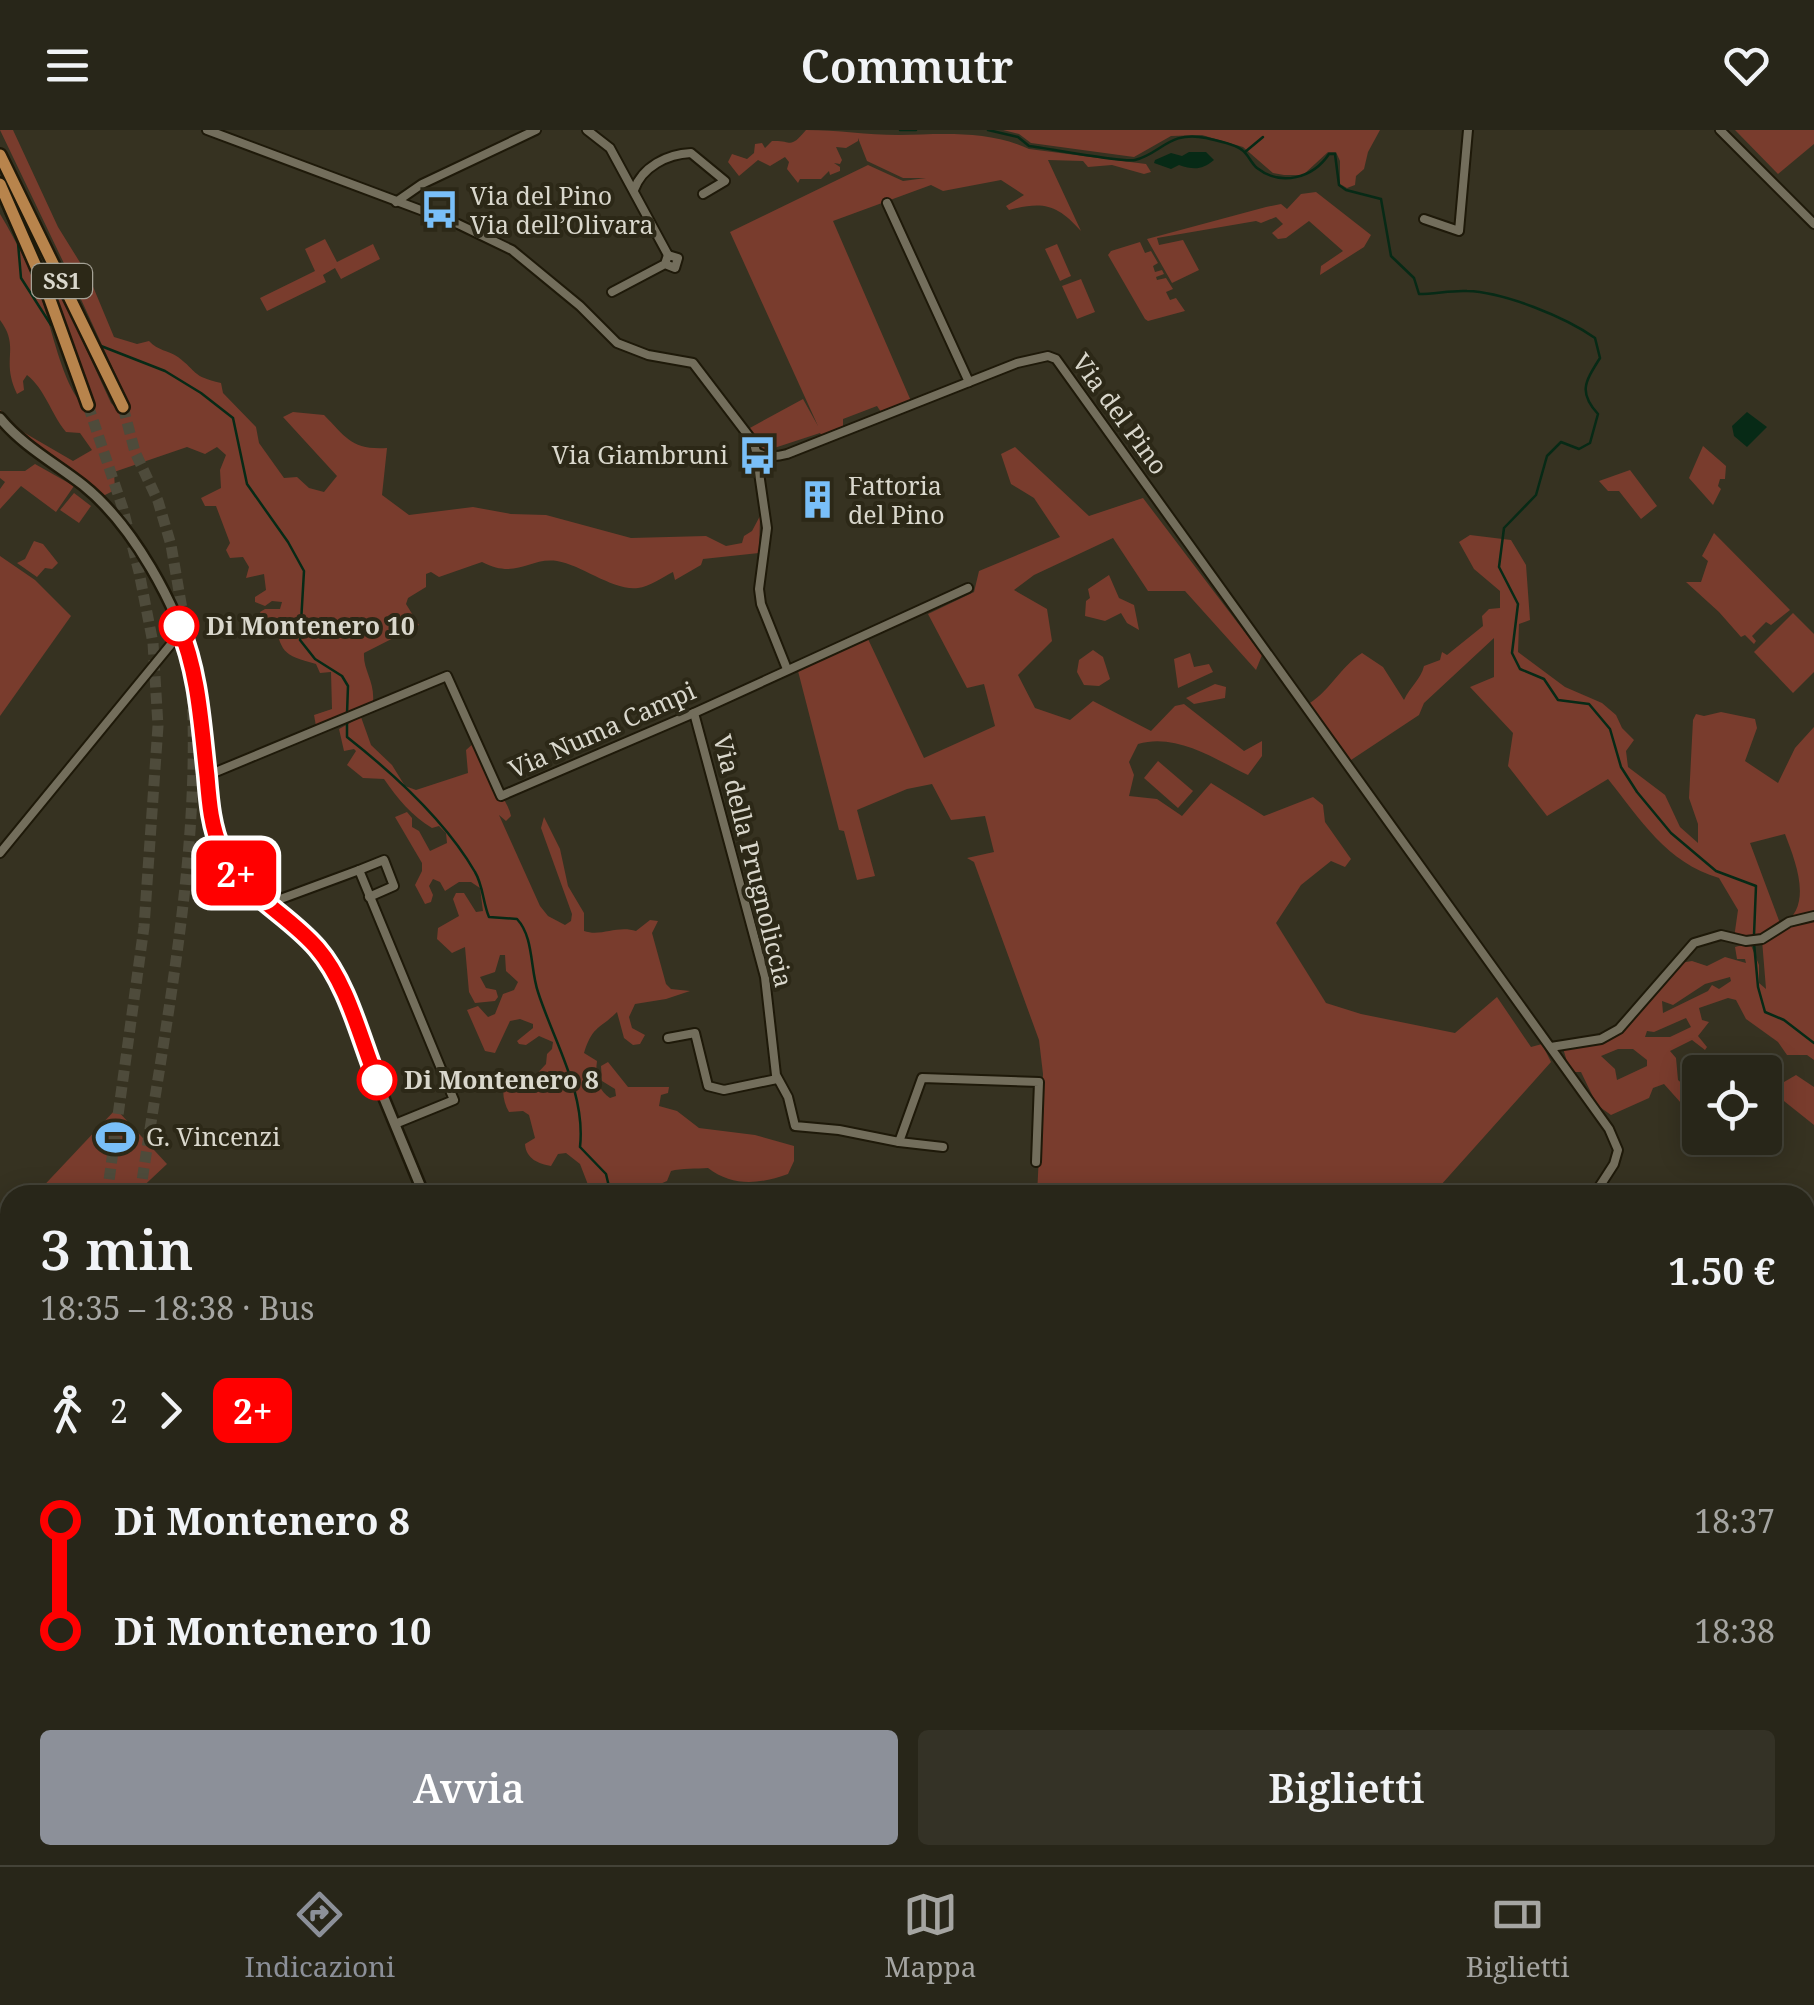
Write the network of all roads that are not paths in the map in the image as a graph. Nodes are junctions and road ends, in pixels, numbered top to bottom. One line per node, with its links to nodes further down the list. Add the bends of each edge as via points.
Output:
1 (207, 130): 12 (street)
2 (536, 130): 12 (street)
3 (588, 130): 7 (street)
4 (1468, 130): 14 (street, via 1459,230)
5 (1720, 130): 15 (street)
6 (0, 156): 19 (highway, SS1)
7 (624, 170): 8 (street); 10 (street)
8 (641, 175): 10 (street); 11 (street, via 653,164 691,153 726,181)
9 (1, 187): 18 (highway, SS1)
10 (634, 190): 16 (street, via 667,259)
11 (703, 194)
12 (396, 202): 21 (street, via 512,250 617,342 693,363)
13 (887, 203): 17 (street)
14 (1424, 219)
15 (1814, 224)
16 (612, 292)
17 (969, 382): 21 (street, Via del Pino, via 787,454); 33 (street, Via del Pino, via 1048,356 1060,364)
18 (88, 404)
19 (123, 407)
20 (3, 424): 23 (street, via 109,511 146,561)
21 (756, 452): 24 (street, via 767,528 760,604)
22 (968, 588): 24 (street, Via Numa Campi)
23 (181, 632): 26 (street, via 196,682); 27 (street)
24 (787, 669): 25 (street, Via Numa Campi)
25 (694, 713): 26 (street, Via Numa Campi, via 501,796 448,676); 34 (street, Via della Prugnoliccia, via 764,977)
26 (206, 776): 30 (street, via 223,854)
27 (0, 853)
28 (359, 870): 29 (street); 29 (street, via 384,860 394,886); 30 (street)
29 (369, 896): 35 (street, via 454,1100)
30 (268, 904): 35 (street, via 329,964)
31 (1814, 916): 33 (street, via 1762,939 1721,935 1694,943 1618,1028 1600,1039)
32 (668, 1038): 34 (street, via 695,1033 708,1086 724,1090)
33 (1550, 1048): 40 (street, Via del Pino, via 1618,1150)
34 (777, 1080): 36 (street, Via della Prugnoliccia, via 794,1126)
35 (394, 1124): 39 (street)
36 (900, 1142): 37 (street, Via della Prugnoliccia); 38 (street, via 922,1078 1039,1082)
37 (943, 1147)
38 (1036, 1162)
39 (420, 1185)
40 (1600, 1185)

